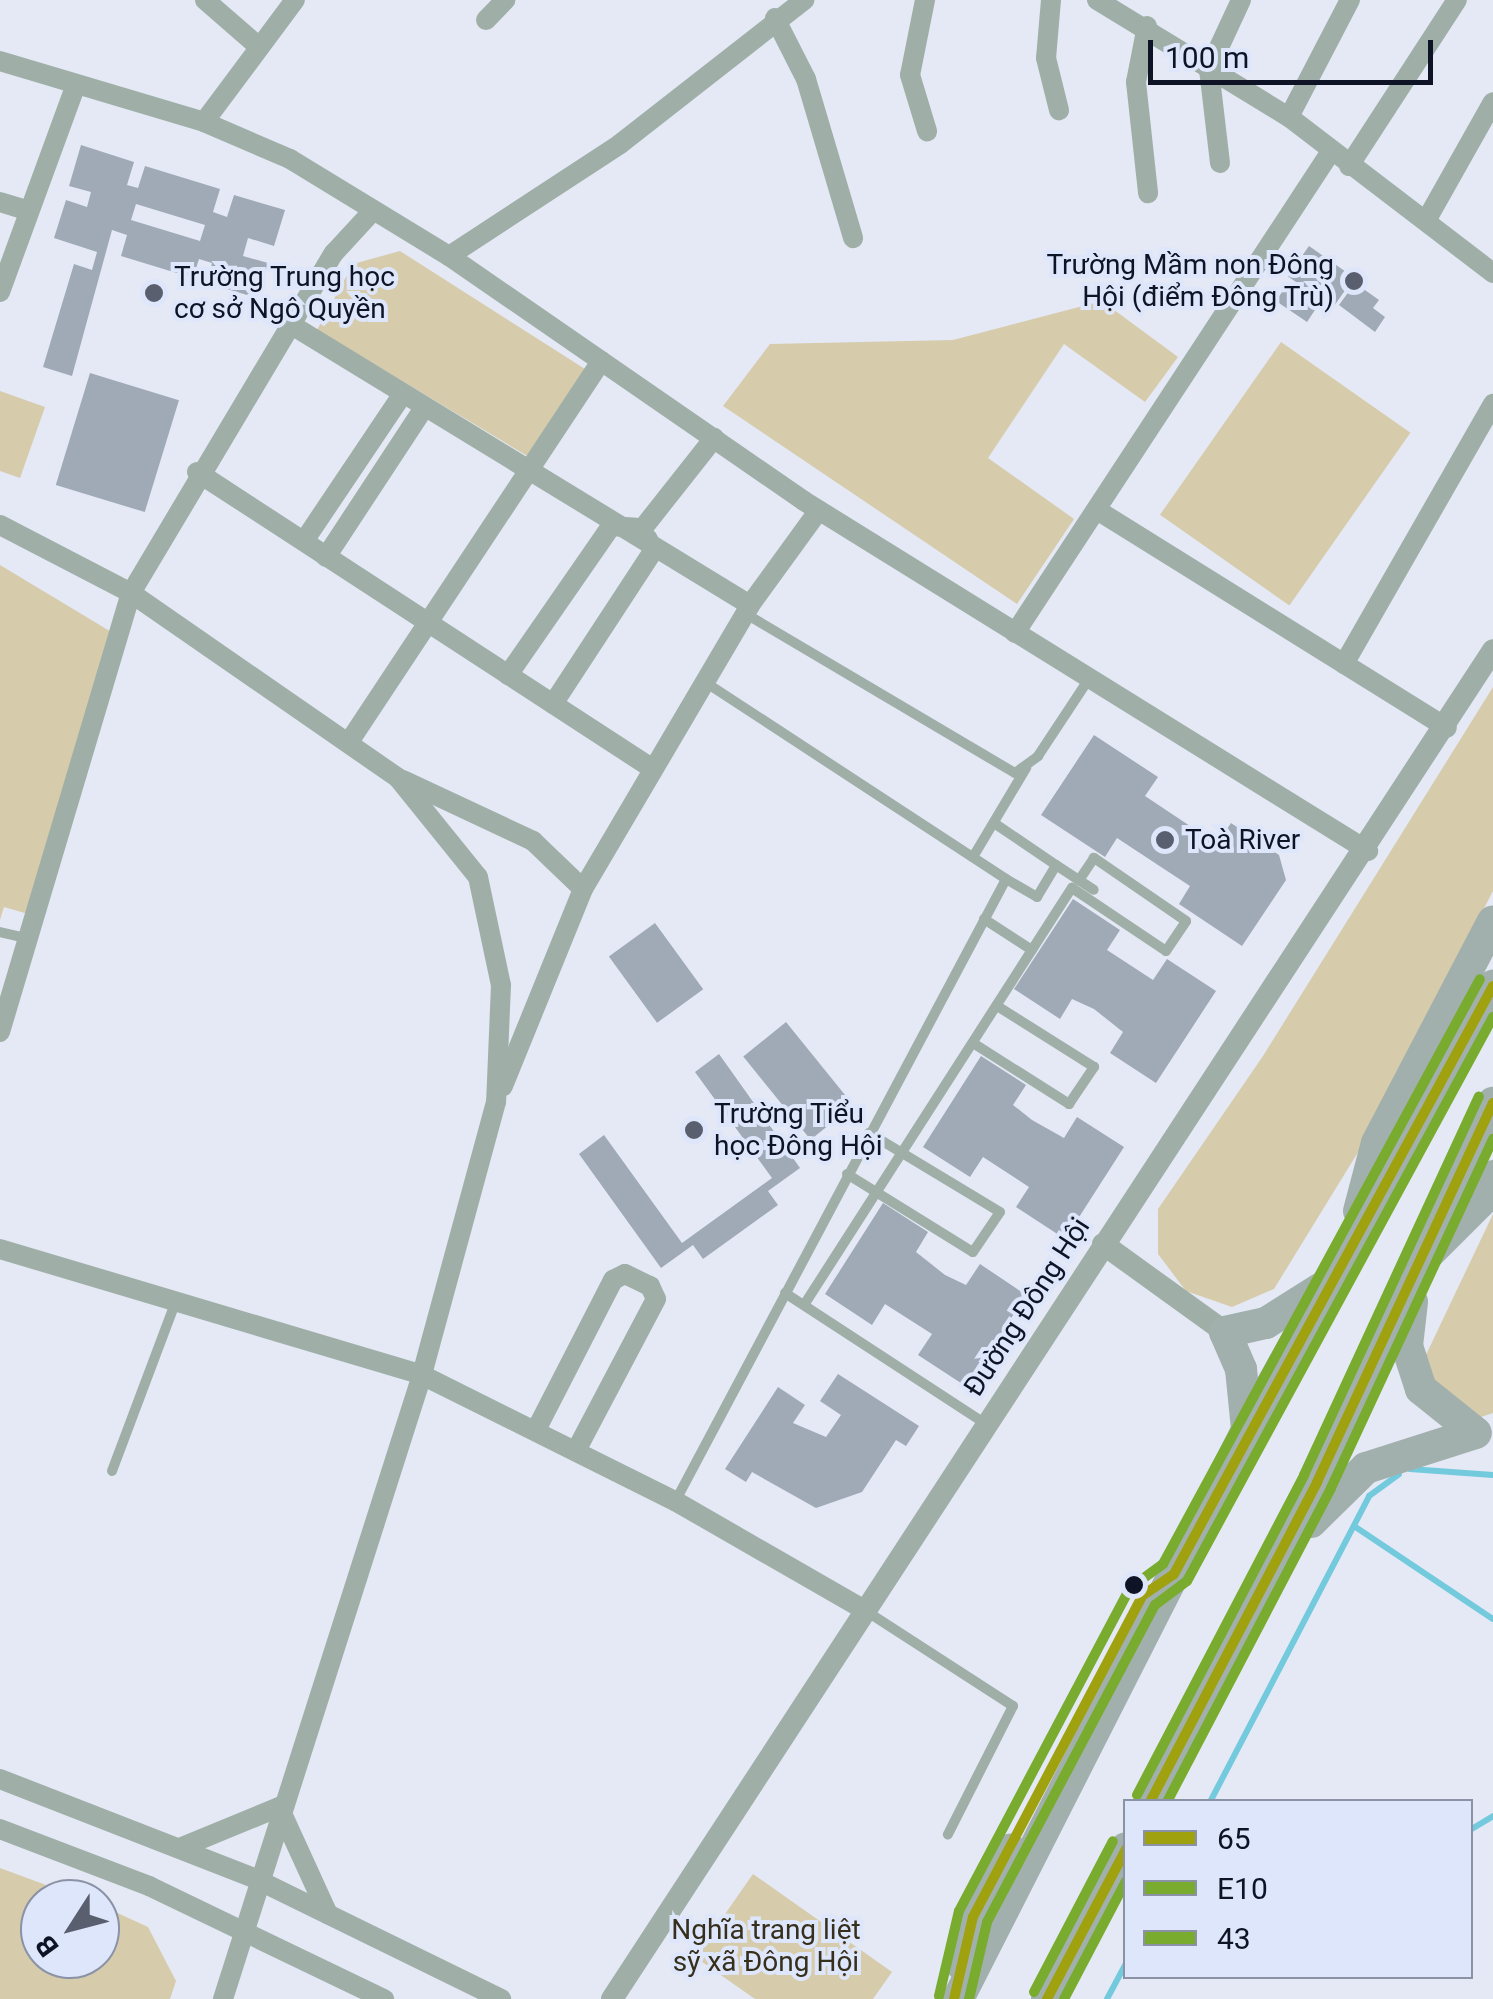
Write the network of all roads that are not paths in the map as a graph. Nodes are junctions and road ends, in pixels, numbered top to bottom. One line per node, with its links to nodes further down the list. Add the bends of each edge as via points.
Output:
1 (206, 0): 14 (street)
2 (296, 0): 14 (street)
3 (506, 0): 12 (street)
4 (804, 0): 11 (street)
5 (925, 0): 22 (street, via 910,75)
6 (1051, 0): 19 (street, via 1046,58)
7 (1241, 0): 16 (street)
8 (1350, 0): 20 (street)
9 (1457, 0): 25 (street)
10 (1104, 2): 13 (street)
11 (775, 18): 31 (street, via 806,79); 32 (street, via 620,144)
12 (486, 20)
13 (1147, 26): 16 (street); 26 (street, via 1136,82)
14 (258, 46): 21 (street)
15 (2, 58): 17 (street)
16 (1209, 69): 20 (street); 24 (street)
17 (76, 84): 21 (street); 28 (street)
18 (1493, 102): 30 (street)
19 (1060, 110)
20 (1289, 117): 23 (street)
21 (204, 122): 29 (street, via 290,160)
22 (927, 131)
23 (1330, 153): 25 (street); 44 (street)
24 (1220, 163)
25 (1349, 166): 30 (street)
26 (1148, 193)
27 (0, 202): 28 (street)
28 (26, 210): 34 (street)
29 (370, 214): 32 (street); 35 (street)
30 (1427, 219): 33 (street)
31 (854, 238)
32 (449, 256): 36 (street)
33 (1493, 273)
34 (0, 292)
35 (290, 324): 37 (street); 41 (street)
36 (601, 361): 40 (street); 42 (street)
37 (402, 395): 39 (street); 48 (street)
38 (1493, 404): 56 (street)
39 (424, 408): 42 (street); 50 (street)
40 (714, 438): 43 (street); 47 (street)
41 (197, 472): 48 (street); 51 (street)
42 (532, 472): 46 (street); 53 (street)
43 (819, 510): 52 (street); 54 (street)
44 (1097, 510): 54 (street); 56 (street)
45 (0, 526): 51 (street)
46 (611, 526): 47 (street); 49 (street); 57 (street)
47 (643, 528): 49 (street)
48 (304, 542): 50 (street)
49 (652, 552): 52 (street); 60 (street)
50 (326, 556): 53 (street)
51 (131, 593): 62 (street); 77 (street)
52 (748, 610): 59 (street); 63 (lane, via 994,766)
53 (428, 623): 57 (street); 62 (street)
54 (1015, 633): 58 (street)
55 (1493, 650): 61 (street, Đường Đông Hội)
56 (1344, 664): 61 (street)
57 (508, 674): 60 (street)
58 (1090, 677): 63 (lane); 67 (street)
59 (704, 681): 64 (street); 68 (lane)
60 (552, 704): 64 (street)
61 (1447, 728): 67 (street, Đường Đông Hội)
62 (349, 742): 65 (street)
63 (1026, 768): 66 (lane)
64 (653, 769): 72 (street)
65 (398, 778): 72 (street, via 533,841); 83 (street, via 478,877 501,985)
66 (994, 823): 68 (lane); 69 (lane)
67 (1368, 851): 90 (street, Đường Đông Hội)
68 (973, 858): 70 (lane)
69 (1056, 865): 70 (lane, via 1037,897); 71 (lane)
70 (1006, 879): 74 (lane)
71 (1080, 880): 73 (lane); 78 (lane, via 1094,858 1186,920 1166,950 1072,888)
72 (584, 889): 83 (street)
73 (1094, 890)
74 (984, 919): 78 (lane); 85 (lane)
75 (1493, 921): 91 (highway, via 1377,1143)
76 (0, 932): 77 (lane)
77 (28, 938): 81 (street)
78 (1032, 950): 80 (lane)
79 (1493, 986): 91 (highway)
80 (997, 1006): 82 (lane); 82 (lane, via 1094,1067 1069,1104)
81 (0, 1032)
82 (973, 1043): 86 (lane)
83 (496, 1102): 99 (street)
84 (1493, 1103): 93 (highway)
85 (869, 1133): 86 (lane); 87 (lane)
86 (904, 1153): 89 (lane); 89 (lane, via 1000,1212 973,1252)
87 (846, 1174): 89 (lane); 95 (lane)
88 (1493, 1176): 93 (highway, via 1480,1202)
89 (878, 1193): 97 (lane)
90 (1103, 1244): 98 (street); 100 (street, Đường Đông Hội)
91 (1350, 1247): 94 (highway)
92 (0, 1249): 96 (street)
93 (1422, 1261): 103 (highway, via 1408,1330 1412,1368 1438,1410); 107 (highway)
94 (1324, 1286): 98 (highway, via 1266,1323); 102 (highway)
95 (785, 1293): 97 (lane); 106 (lane)
96 (176, 1300): 99 (street); 105 (lane)
97 (804, 1305): 100 (lane)
98 (1225, 1332): 102 (highway, via 1241,1369)
99 (422, 1375): 101 (street); 111 (street)
100 (986, 1424): 108 (street, Đường Đông Hội)
101 (536, 1430): 104 (street); 104 (street, via 612,1280 624,1274 650,1286 656,1299)
102 (1247, 1430): 123 (highway, via 1174,1574 1143,1595 973,1917)
103 (1485, 1432): 107 (highway, via 1366,1468 1340,1486)
104 (576, 1451): 106 (street)
105 (112, 1471)
106 (675, 1501): 108 (street)
107 (1265, 1580): 110 (highway)
108 (866, 1611): 113 (lane, via 1013,1706); 122 (street, Đường Đông Hội)
109 (0, 1778): 114 (street)
110 (1152, 1799)
111 (279, 1807): 114 (street); 116 (street); 117 (street)
112 (0, 1829): 118 (street)
113 (948, 1834)
114 (182, 1848): 116 (street)
115 (1123, 1854): 124 (highway)
116 (256, 1879): 117 (street); 118 (street)
117 (328, 1914): 121 (street)
118 (244, 1932): 119 (street); 120 (street)
119 (223, 1999)
120 (384, 1999)
121 (501, 1999)
122 (612, 1999)
123 (956, 1999)
124 (1047, 1999)

